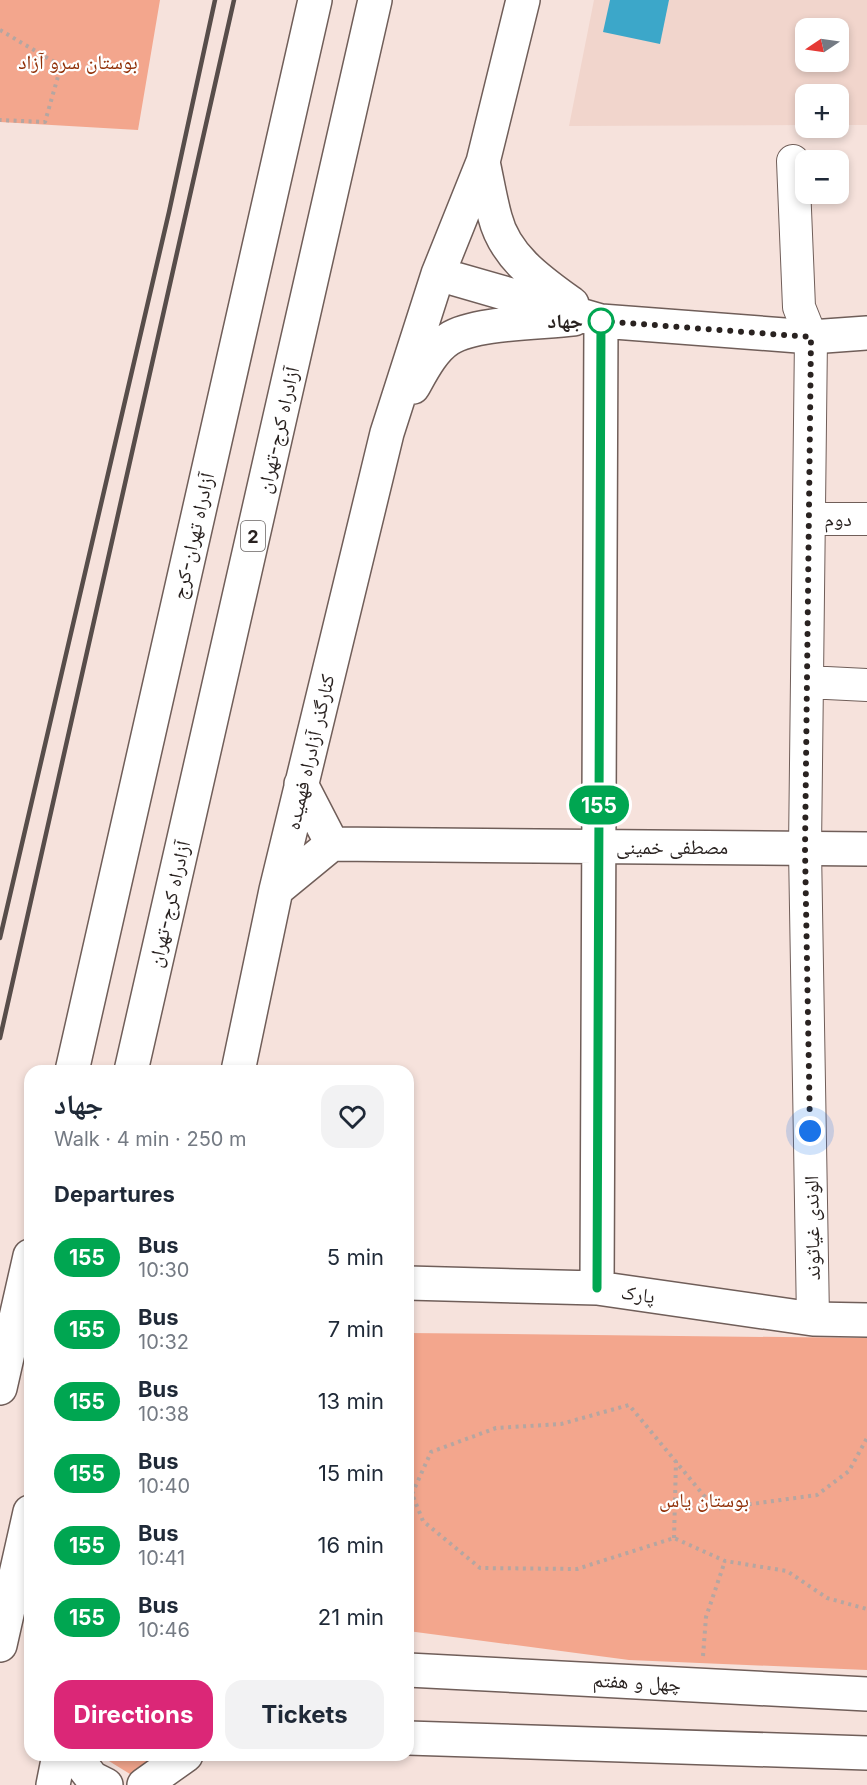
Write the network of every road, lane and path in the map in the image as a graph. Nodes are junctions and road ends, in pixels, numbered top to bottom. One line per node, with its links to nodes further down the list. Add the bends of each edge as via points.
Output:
1 (315, 0): 25 (main road, آزادراه تهران-کرج)
2 (375, 0): 6 (main road, آزادراه کرج-تهران / 2)
3 (385, 0): 6 (main road)
4 (523, 0): 9 (main road)
5 (0, 30): 7 (path, via 61,66 45,122)
6 (367, 40): 26 (main road, آزادراه کرج-تهران / 2)
7 (0, 120)
8 (793, 161): 13 (street, via 799,307)
9 (483, 162): 10 (main road); 11 (main road, via 495,220 515,257 539,280)
10 (438, 274): 11 (main road); 14 (main road)
11 (596, 319): 13 (main road); 14 (main road, via 479,328 449,339 426,364); 21 (main road)
12 (867, 333): 13 (main road)
13 (811, 337): 15 (street, الوندی غیاثوند)
14 (387, 433): 19 (main road, کنارگذر آزادراه فهمیده)
15 (809, 519): 16 (street, دوم); 17 (street, الوندی غیاثوند)
16 (867, 519)
17 (807, 682): 18 (street); 22 (street, الوندی غیاثوند)
18 (867, 685)
19 (301, 784): 20 (main road); 24 (main road, کنارگذر آزادراه فهمیده)
20 (332, 844): 21 (main road, مصطفی خمینی); 24 (main road)
21 (599, 847): 22 (main road, مصطفی خمینی); 30 (main road)
22 (805, 849): 23 (main road, مصطفی خمینی); 31 (street, الوندی غیاثوند)
23 (867, 849)
24 (276, 890): 27 (main road, کنارگذر آزادراه فهمیده)
25 (73, 1065)
26 (132, 1065)
27 (239, 1065)
28 (24, 1282): 33 (main road)
29 (414, 1284): 30 (main road, پارک)
30 (597, 1288): 31 (main road, پارک)
31 (813, 1319): 32 (main road, پارک)
32 (867, 1320)
33 (0, 1388)
34 (867, 1438): 35 (path, via 849,1472 817,1495 715,1509)
35 (676, 1461): 36 (path, via 629,1406 561,1424 496,1428 431,1452); 38 (path)
36 (414, 1486)
37 (414, 1502): 38 (path, via 423,1521 480,1568 577,1569)
38 (674, 1538): 40 (path)
39 (24, 1539): 42 (main road)
40 (725, 1561): 41 (path, via 787,1570 827,1598); 44 (path, via 706,1617)
41 (867, 1610)
42 (0, 1645)
43 (414, 1670): 44 (main road, چهل و هفتم)
44 (701, 1685): 45 (main road, چهل و هفتم)
45 (867, 1694)
46 (414, 1738): 47 (main road)
47 (867, 1753)
48 (58, 1761): 51 (main road)
49 (79, 1761): 52 (main road, via 92,1778)
50 (178, 1761): 53 (main road)
51 (53, 1785)
52 (106, 1785)
53 (144, 1785)

